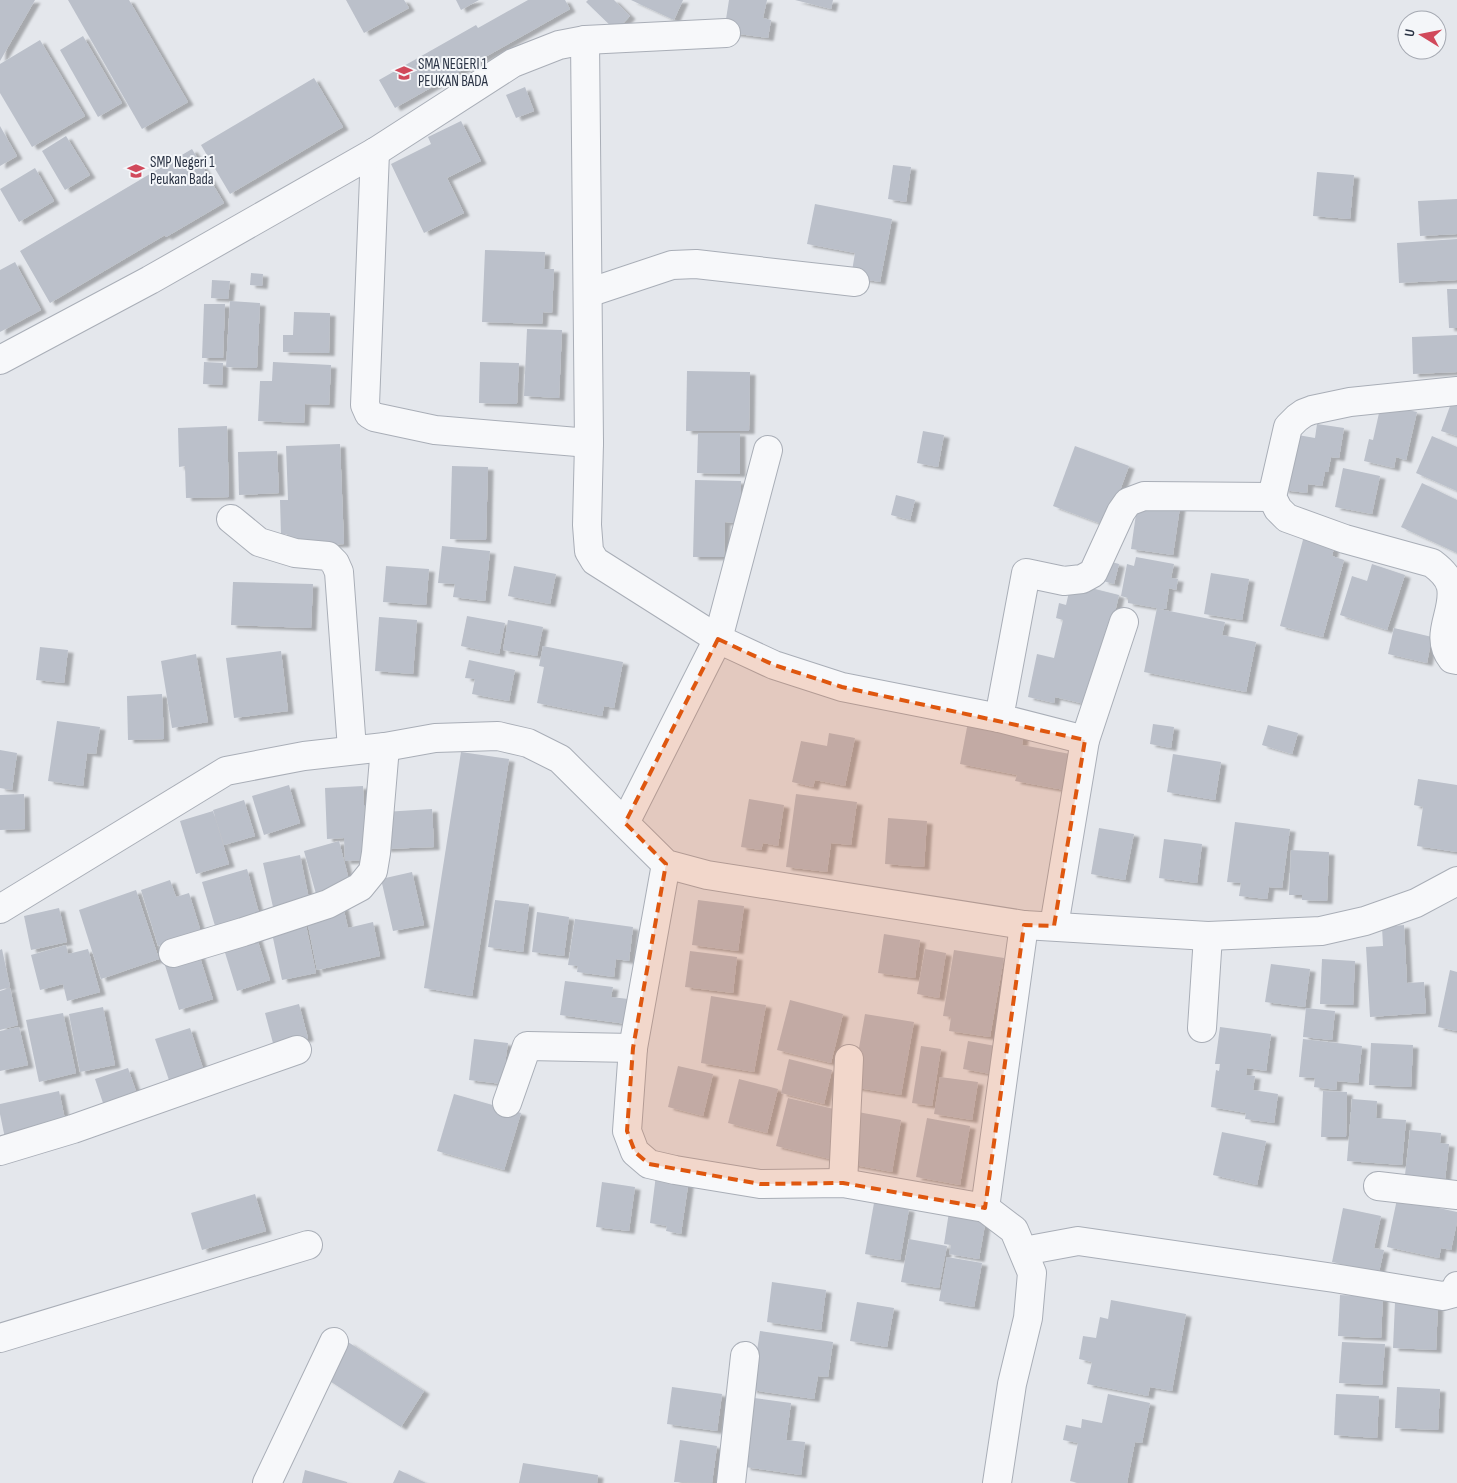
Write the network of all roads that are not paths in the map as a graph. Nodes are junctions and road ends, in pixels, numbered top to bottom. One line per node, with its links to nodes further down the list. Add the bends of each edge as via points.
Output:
1 (726, 33): 2 (street)
2 (585, 40): 3 (street, via 512,63); 5 (street)
3 (375, 152): 6 (street, via 150,280); 8 (street, via 365,405 370,414 435,430)
4 (855, 282): 5 (street, via 696,264 672,265)
5 (588, 293): 8 (street)
6 (0, 360)
7 (1457, 390): 10 (street, via 1350,402 1304,413 1288,427)
8 (589, 443): 13 (street, via 589,551 595,560)
9 (768, 450): 13 (street)
10 (1272, 497): 14 (street, via 1287,518 1345,539 1432,563 1441,570 1451,587 1444,646 1452,659); 15 (street, via 1144,496 1128,502 1121,512 1093,573 1064,581 1026,573)
11 (231, 519): 18 (street, via 259,542 295,553 328,556 336,563)
12 (1124, 622): 16 (street)
13 (718, 639): 15 (street, via 774,665 842,686); 19 (street)
14 (1457, 660)
15 (999, 718): 16 (street)
16 (1085, 740): 24 (street)
17 (385, 747): 18 (street); 19 (street, via 435,738 498,736 528,743 560,760); 26 (street, via 373,871 360,887 328,904)
18 (352, 749): 22 (street, via 226,770)
19 (625, 823): 20 (street)
20 (666, 864): 23 (street, via 707,874); 28 (street)
21 (1457, 881): 25 (street, via 1416,903 1365,921 1322,931)
22 (0, 909)
23 (1024, 925): 24 (street); 36 (street)
24 (1054, 926): 25 (street)
25 (1208, 936): 27 (street)
26 (173, 953)
27 (1202, 1028)
28 (633, 1048): 31 (street, via 527,1046); 33 (street, via 627,1131 635,1152 649,1164 760,1184)
29 (297, 1050): 32 (street, via 73,1129)
30 (849, 1059): 33 (street)
31 (508, 1103)
32 (0, 1151)
33 (843, 1183): 36 (street)
34 (1378, 1186): 35 (street)
35 (1457, 1195)
36 (985, 1208): 38 (street, via 1014,1230)
37 (308, 1245): 40 (street)
38 (1024, 1252): 39 (street, via 1078,1241 1443,1296 1454,1293); 45 (street, via 1032,1273 1028,1318 1012,1384)
39 (1457, 1286)
40 (0, 1338)
41 (334, 1342): 43 (street)
42 (745, 1356): 44 (street)
43 (267, 1483)
44 (731, 1483)
45 (997, 1483)

